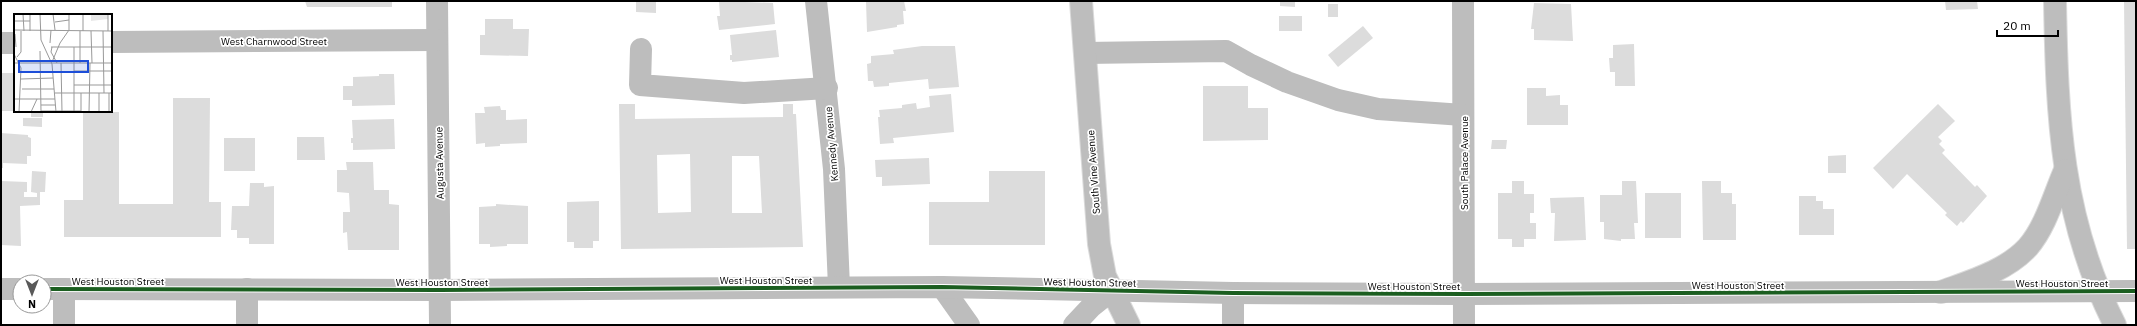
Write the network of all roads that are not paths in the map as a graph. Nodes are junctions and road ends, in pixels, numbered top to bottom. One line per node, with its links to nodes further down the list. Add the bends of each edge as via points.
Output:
1 (437, 1): 6 (street, Augusta Avenue)
2 (816, 1): 12 (street, Kennedy Avenue)
3 (1081, 1): 11 (street, South Vine Avenue)
4 (1463, 1): 13 (street, South Palace Avenue)
5 (2055, 1): 14 (street, via 2056,84)
6 (437, 40): 7 (street, West Charnwood Street); 21 (street, Augusta Avenue)
7 (112, 42)
8 (1, 43): 9 (street)
9 (14, 43)
10 (641, 49): 12 (street, via 640,86 744,92)
11 (1085, 53): 13 (street, via 1226,51 1287,82 1338,100 1378,109); 22 (street, South Vine Avenue, via 1098,244)
12 (827, 88): 15 (street, Kennedy Avenue, via 834,169)
13 (1464, 115): 27 (street, South Palace Avenue)
14 (2065, 170): 24 (street, via 2078,226); 25 (street, via 2042,225 2028,247 1992,272)
15 (839, 287): 16 (street, West Houston Street); 21 (street, West Houston Street)
16 (942, 287): 22 (street, West Houston Street); 31 (street)
17 (247, 288): 20 (street, West Houston Street); 21 (street, West Houston Street); 29 (street)
18 (1, 289): 19 (street)
19 (12, 289)
20 (54, 289): 28 (street)
21 (440, 290): 30 (street, Augusta Avenue)
22 (1111, 290): 26 (street, West Houston Street); 32 (street); 33 (street)
23 (2136, 290): 24 (street, West Houston Street)
24 (2100, 291): 25 (street, West Houston Street); 36 (street)
25 (1941, 292): 27 (street, West Houston Street)
26 (1233, 293): 27 (street, West Houston Street); 34 (street)
27 (1464, 294): 35 (street, South Palace Avenue)
28 (64, 325)
29 (247, 325)
30 (440, 325)
31 (969, 325)
32 (1074, 325)
33 (1129, 325)
34 (1233, 325)
35 (1464, 325)
36 (2115, 325)

